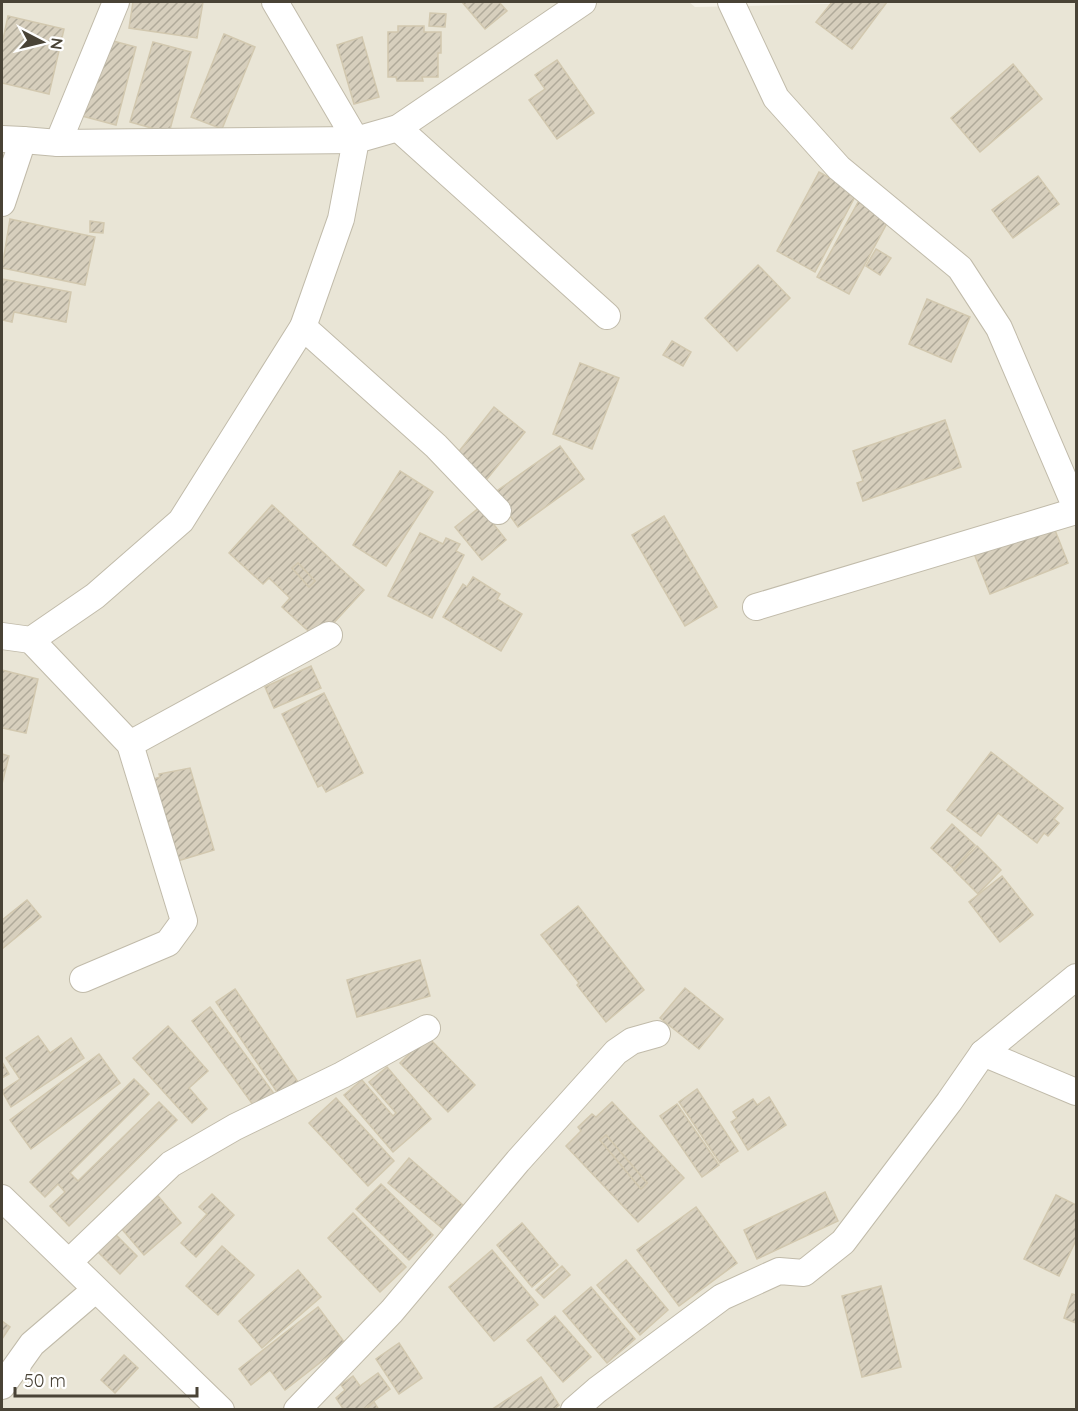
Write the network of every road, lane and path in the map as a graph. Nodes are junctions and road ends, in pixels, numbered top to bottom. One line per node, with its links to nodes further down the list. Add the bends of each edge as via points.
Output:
1 (116, 2): 8 (street)
2 (275, 2): 7 (street)
3 (583, 2): 5 (street)
4 (730, 2): 12 (street, via 776,98 839,168 960,268 999,328)
5 (398, 128): 7 (street); 10 (street)
6 (12, 140): 8 (street); 9 (street)
7 (356, 140): 8 (street); 11 (street, via 341,219)
8 (58, 142)
9 (2, 202)
10 (607, 316)
11 (303, 327): 13 (street, via 436,446); 17 (street, via 181,521 95,596)
12 (1077, 509): 14 (street)
13 (498, 511)
14 (756, 607)
15 (329, 635): 18 (street)
16 (2, 636): 17 (street)
17 (31, 640): 18 (street)
18 (130, 744): 20 (street, via 184,921 168,943)
19 (1077, 977): 23 (street)
20 (83, 979)
21 (427, 1028): 26 (street, via 171,1164)
22 (657, 1034): 30 (street, via 632,1041 616,1052 392,1311)
23 (983, 1053): 24 (street); 31 (street, via 843,1242 804,1273 779,1271 722,1297)
24 (1077, 1092)
25 (2, 1198): 26 (street)
26 (69, 1262): 27 (street)
27 (95, 1290): 28 (street, via 32,1344); 29 (street)
28 (2, 1386)
29 (220, 1410)
30 (297, 1410)
31 (574, 1410)

